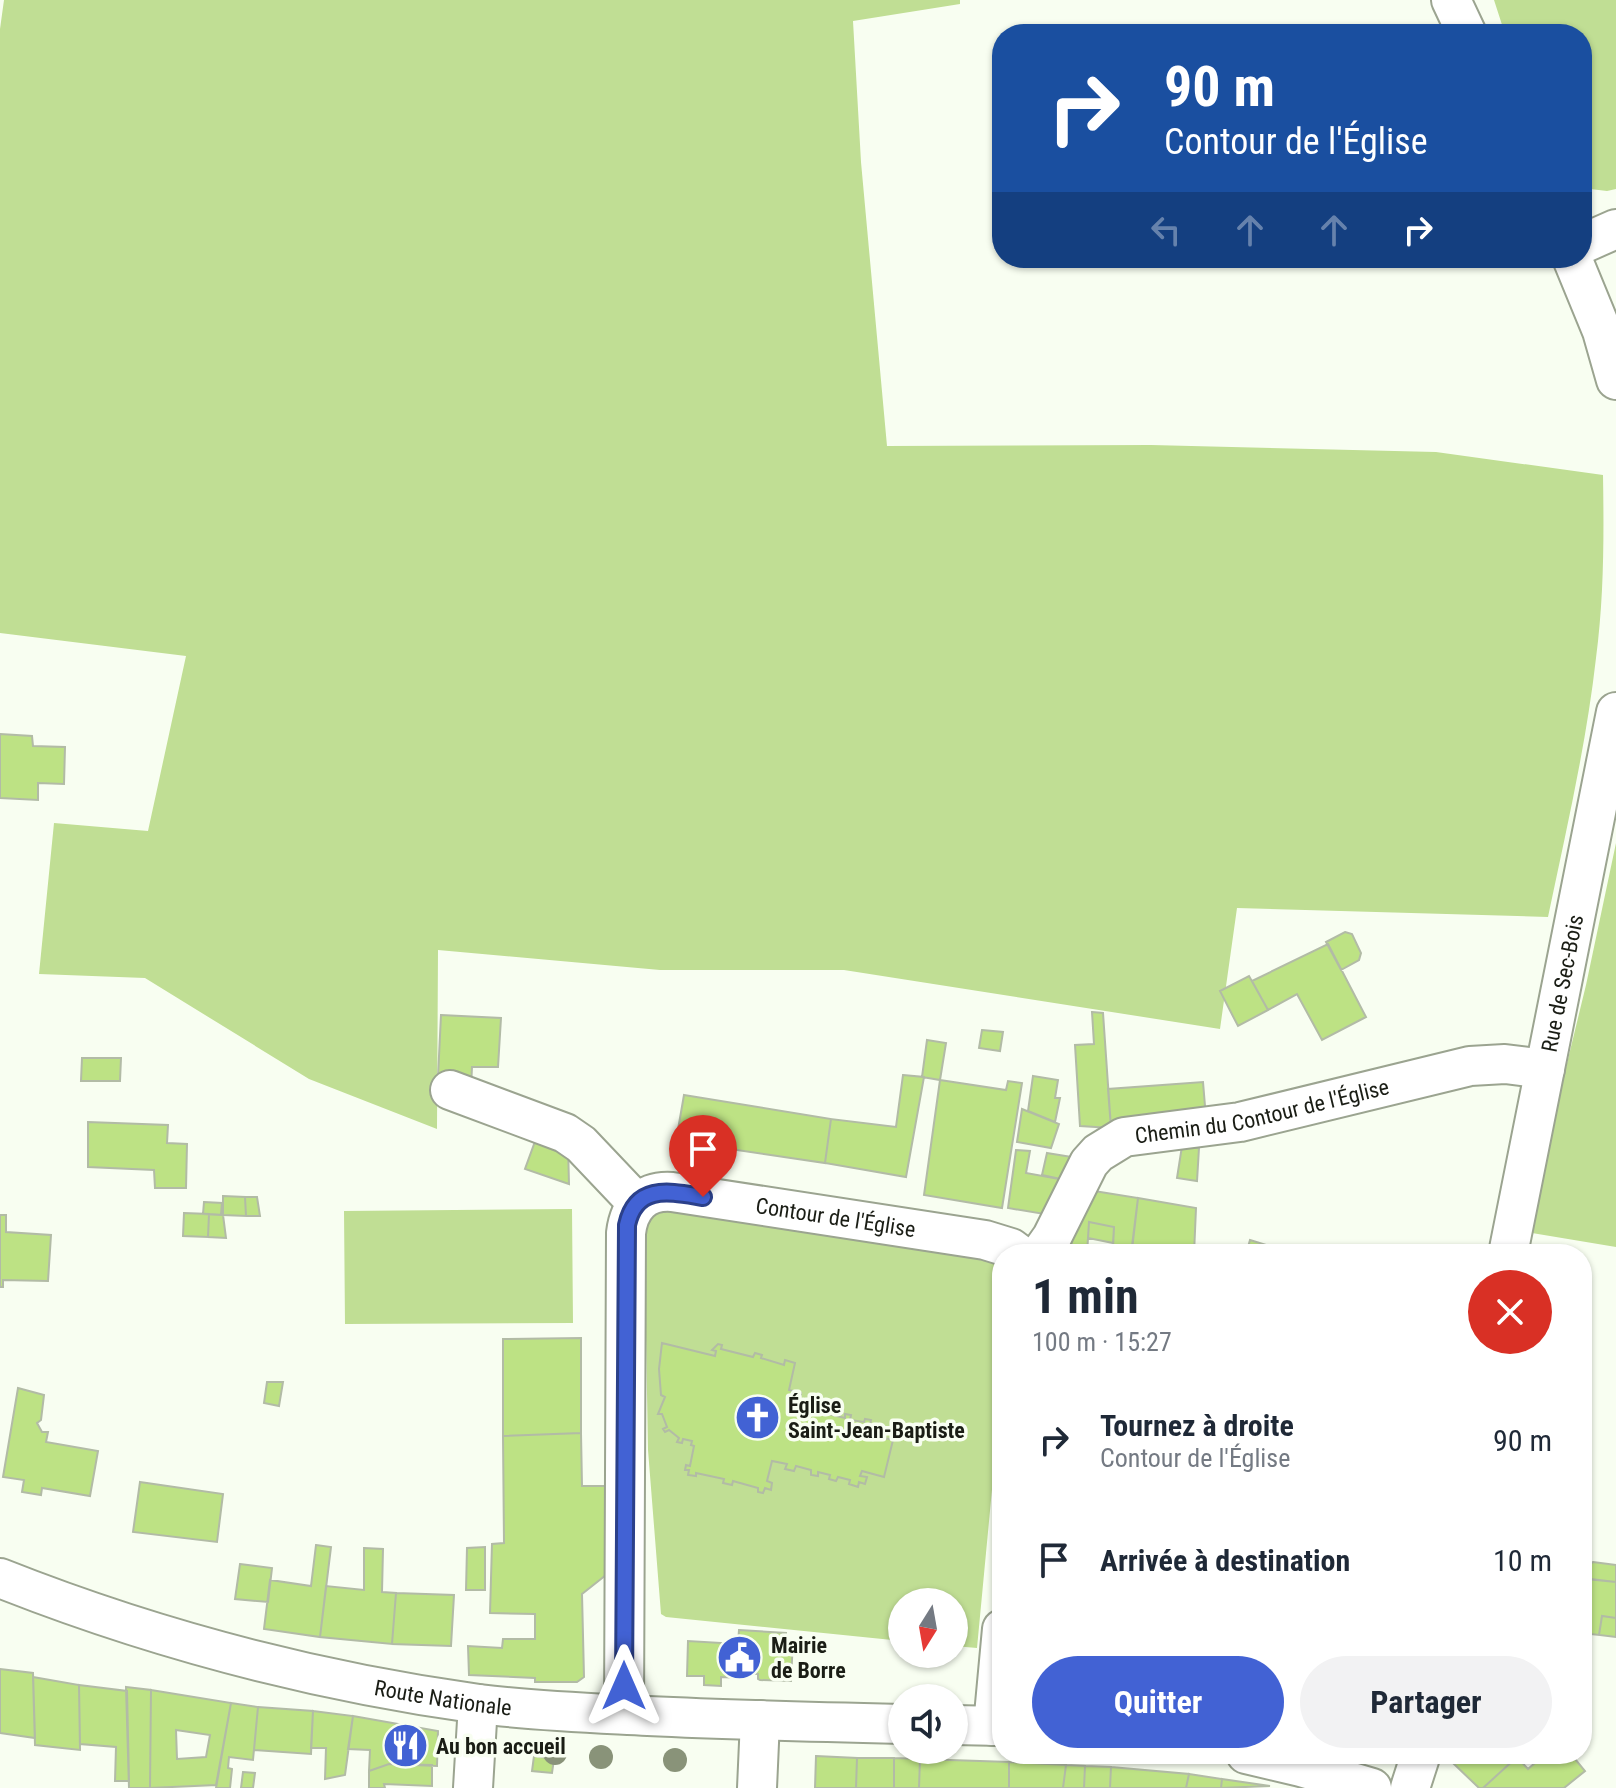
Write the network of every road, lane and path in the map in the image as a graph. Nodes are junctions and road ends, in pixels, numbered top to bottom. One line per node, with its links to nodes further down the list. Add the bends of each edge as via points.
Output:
1 (1451, 0): 2 (street)
2 (1462, 24)
3 (1616, 229): 4 (street)
4 (1592, 240)
5 (1576, 268): 6 (street)
6 (1616, 380)
7 (1616, 712): 8 (street, Rue de Sec-Bois)
8 (1545, 1069): 12 (street, Chemin du Contour de l'Église, via 1470,1066 1240,1122 1124,1137 1089,1163); 13 (street, Rue de Sec-Bois)
9 (450, 1090): 10 (street, via 565,1133)
10 (637, 1203): 11 (street, Contour de l'Église, via 653,1193 672,1192); 16 (street, via 626,1233)
11 (998, 1244)
12 (1046, 1244)
13 (1510, 1244)
14 (0, 1578): 15 (street, Route Nationale, via 204,1648)
15 (478, 1704): 16 (street, Route Nationale); 23 (street)
16 (624, 1714): 17 (street, Route Nationale)
17 (760, 1720): 18 (street, Route Nationale); 24 (street)
18 (888, 1724)
19 (968, 1725): 20 (street)
20 (992, 1726)
21 (1288, 1764): 25 (street)
22 (1418, 1764): 26 (street)
23 (473, 1788)
24 (757, 1788)
25 (1372, 1788)
26 (1410, 1788)

